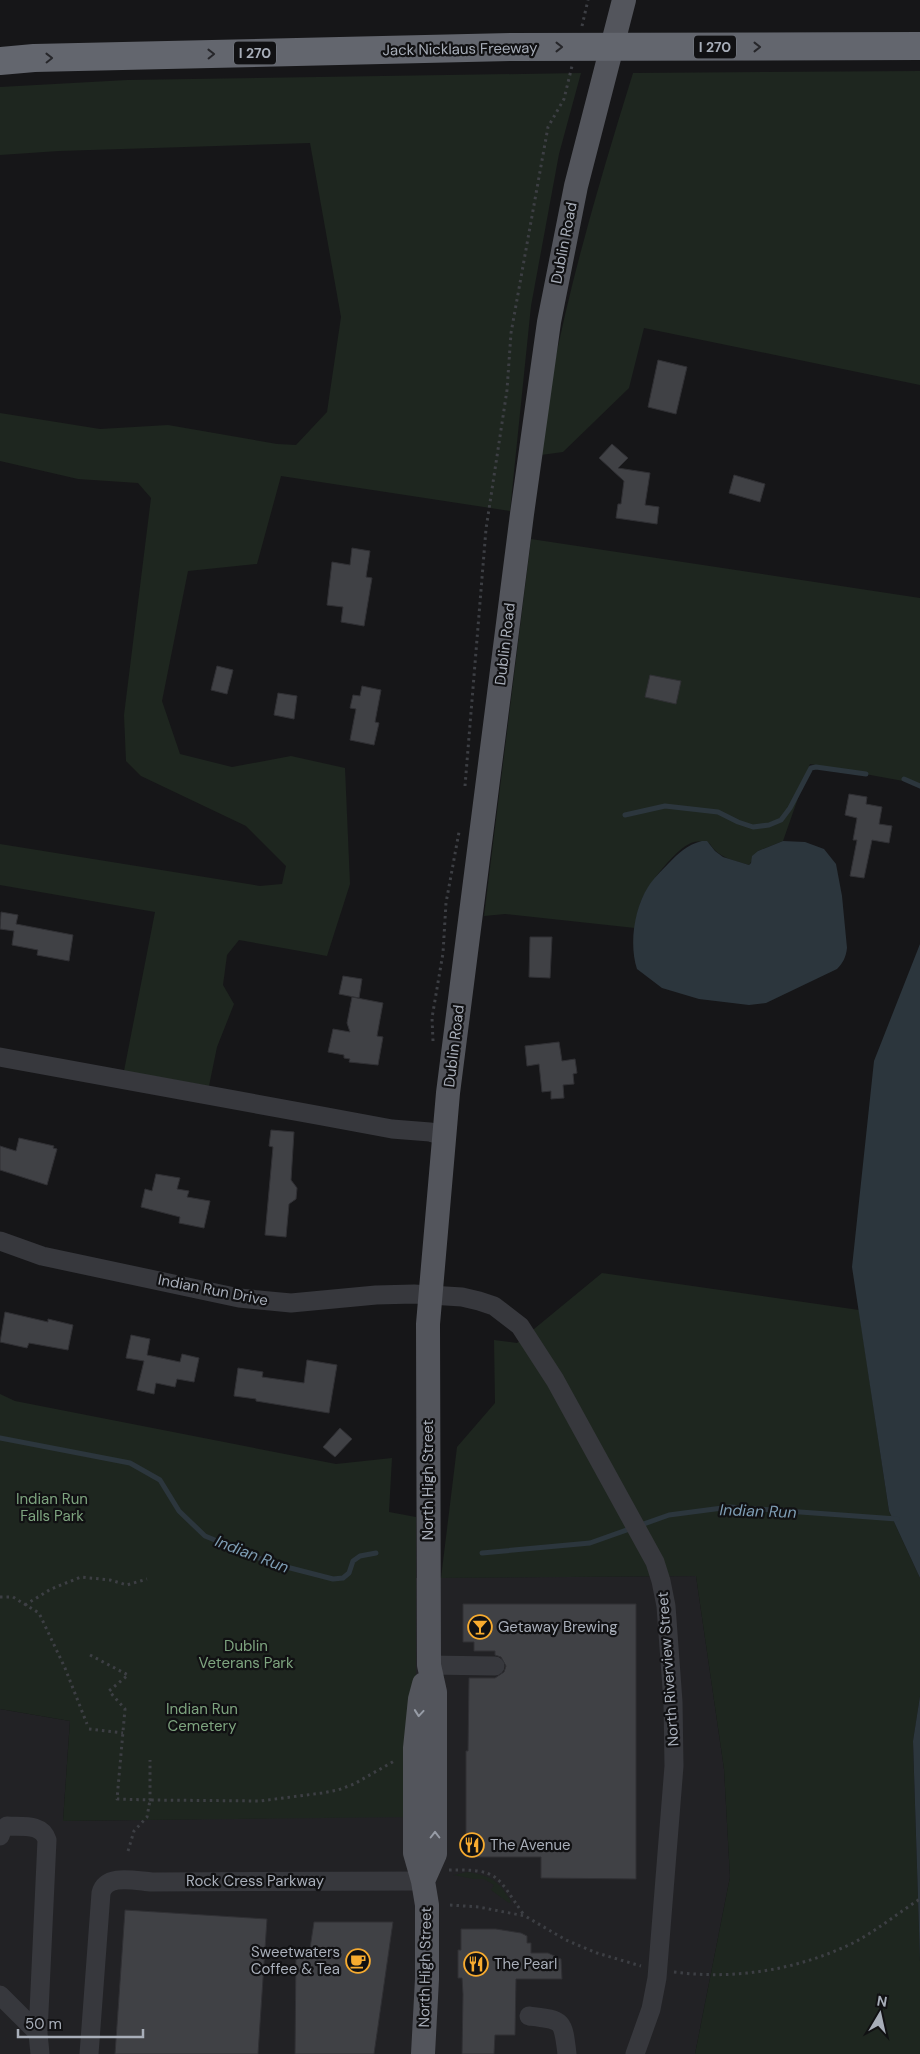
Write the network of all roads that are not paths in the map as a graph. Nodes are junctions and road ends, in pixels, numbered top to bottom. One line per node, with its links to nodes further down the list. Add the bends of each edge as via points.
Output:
1 (624, 0): 5 (main road, Dublin Road, via 574,194 549,322)
2 (920, 46): 3 (highway, Jack Nicklaus Freeway / I 270, one-way to 2, via 510,47)
3 (0, 61)
4 (0, 1057): 5 (street)
5 (444, 1136): 7 (main road, Dublin Road)
6 (0, 1241): 7 (street, Indian Run Drive, via 42,1256 269,1302)
7 (430, 1295): 8 (main road, North High Street); 19 (street, North Riverview Street, via 462,1297 494,1306 520,1326 555,1380 649,1550 662,1582 673,1702 674,1766 657,1978 651,2009)
8 (429, 1665): 9 (street); 11 (main road, North High Street, via 436,1692 435,1854)
9 (495, 1666)
10 (0, 1836): 14 (street, via 7,1826 40,1828 47,1840)
11 (423, 1881): 16 (street, Rock Cress Parkway, via 117,1880 105,1884 100,1899); 17 (main road, North High Street, via 427,1905 427,1979)
12 (0, 1995): 14 (street)
13 (529, 2016): 18 (street, via 559,2021)
14 (38, 2033): 15 (street)
15 (40, 2054)
16 (89, 2054)
17 (423, 2054)
18 (567, 2054)
19 (635, 2054)

